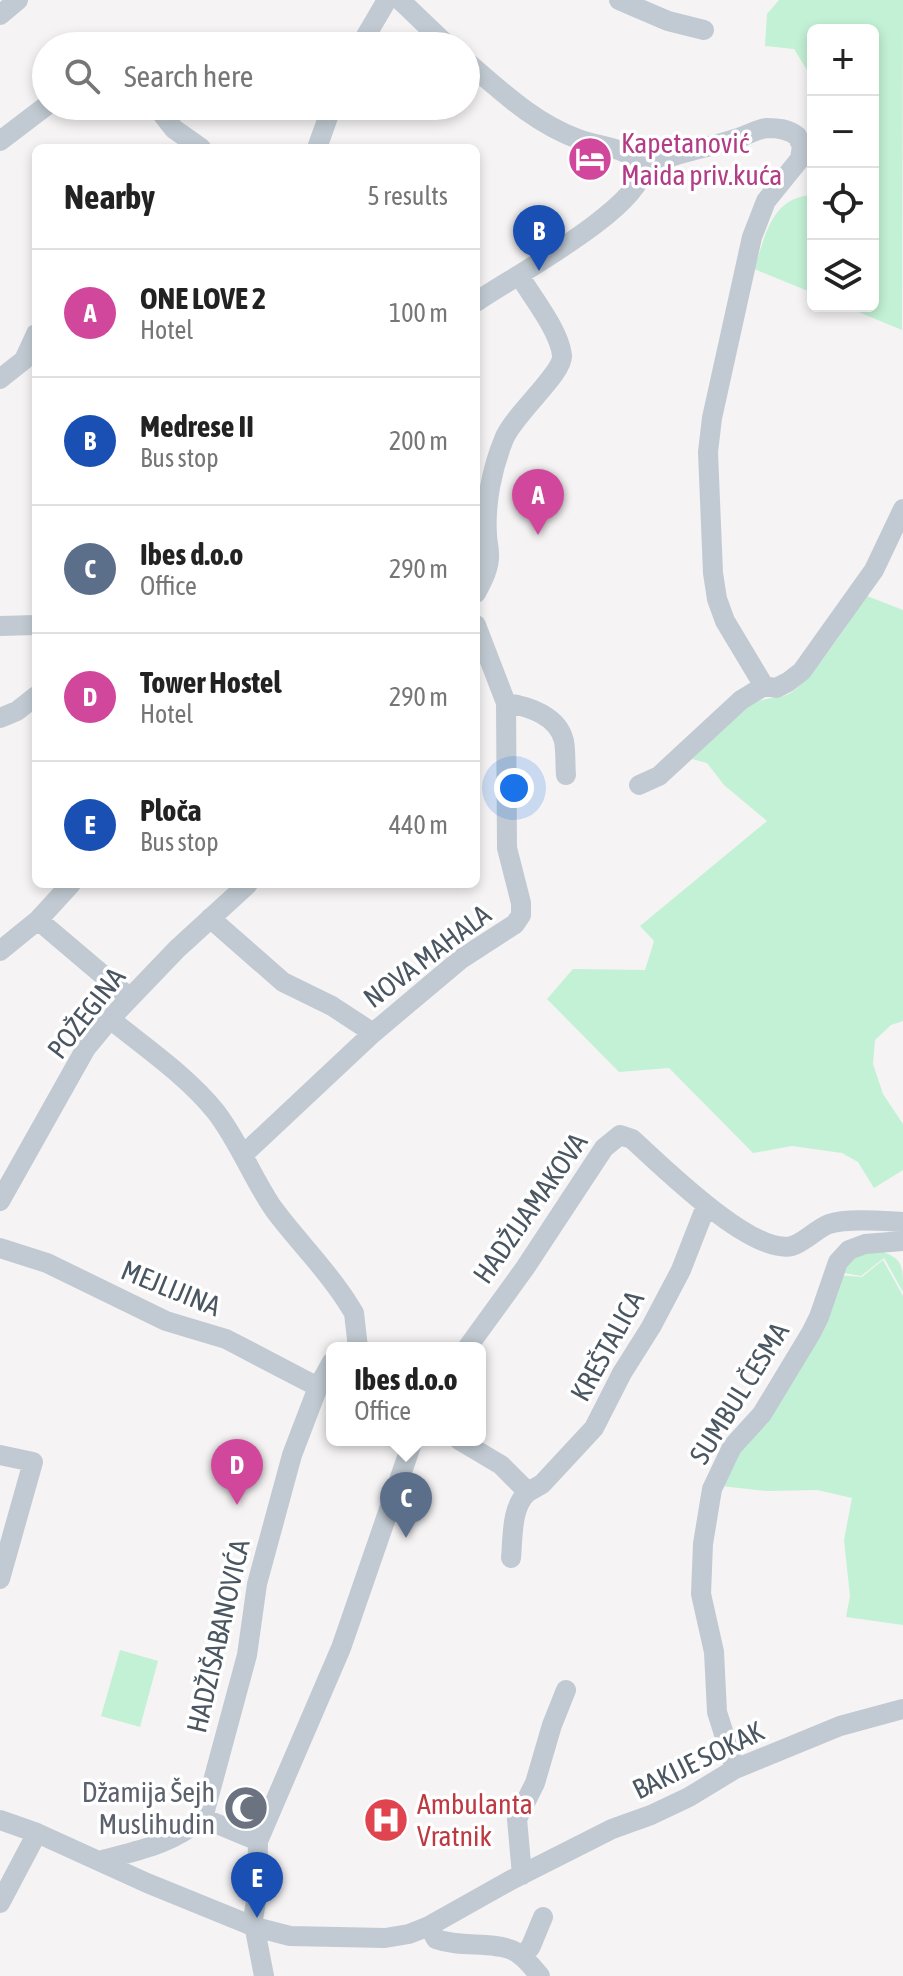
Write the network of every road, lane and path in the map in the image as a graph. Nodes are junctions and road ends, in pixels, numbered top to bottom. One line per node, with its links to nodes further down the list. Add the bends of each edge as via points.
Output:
1 (18, 0): 5 (street)
2 (387, 0): 7 (street)
3 (400, 0): 8 (street)
4 (619, 0): 6 (street)
5 (0, 15)
6 (704, 30)
7 (368, 32)
8 (433, 32)
9 (480, 73): 16 (street, via 547,126 632,155)
10 (32, 117): 13 (street)
11 (167, 120): 14 (street)
12 (327, 120): 15 (street)
13 (0, 141)
14 (195, 144)
15 (318, 144)
16 (643, 169): 17 (street, via 635,187 592,227); 26 (street, via 764,128 790,131 802,146 797,164 766,201 752,237 708,452 717,599)
17 (519, 275): 18 (street); 22 (street, via 558,338 563,357 560,368 505,435 489,498 490,554)
18 (480, 299)
19 (32, 343): 20 (street, via 24,360)
20 (0, 379)
21 (903, 509): 26 (street, via 874,570 802,671 776,688)
22 (480, 585)
23 (32, 625): 24 (street)
24 (0, 626)
25 (480, 635): 28 (street)
26 (764, 686): 31 (street, via 741,700 659,776)
27 (32, 699): 29 (street)
28 (506, 703): 30 (street, via 528,706 551,722 563,738); 39 (street, NOVA MAHALA, via 507,848 521,915)
29 (0, 718)
30 (566, 775)
31 (639, 785)
32 (67, 888): 35 (street)
33 (244, 888): 34 (street, POŽEGINA)
34 (210, 918): 37 (street, POŽEGINA); 39 (street, via 283,982)
35 (38, 920): 36 (street); 37 (street)
36 (0, 951)
37 (130, 998): 38 (street, POŽEGINA)
38 (110, 1019): 40 (street, via 187,1082); 41 (street, POŽEGINA, via 86,1048)
39 (373, 1033): 40 (street, NOVA MAHALA)
40 (244, 1154): 46 (street, via 274,1209 354,1313)
41 (0, 1201)
42 (706, 1206): 43 (street, HADŽIJAMAKOVA, via 764,1244 779,1247 794,1246 831,1223); 47 (street, HADŽIJAMAKOVA, via 632,1139 620,1135 611,1140); 53 (street, KREŠTALICA, via 681,1270 594,1428 542,1484)
43 (903, 1222)
44 (903, 1241): 58 (street, SUMBUL ČESMA, via 865,1244 838,1262 811,1333 762,1414 732,1447 712,1489 701,1594 714,1652 717,1712)
45 (0, 1248): 49 (street, MEJLIJINA, via 47,1263 166,1321 226,1339)
46 (352, 1342)
47 (471, 1342)
48 (326, 1373): 49 (street, HADŽIŠABANOVIĆA)
49 (318, 1387): 59 (street, HADŽIŠABANOVIĆA, via 292,1455 257,1584 247,1655)
50 (411, 1446): 62 (street, via 341,1648)
51 (469, 1446): 53 (street, via 501,1465)
52 (0, 1455): 55 (street, via 33,1462)
53 (528, 1492): 54 (street, via 516,1513)
54 (511, 1558)
55 (0, 1579)
56 (566, 1690): 64 (street, via 535,1783 517,1819)
57 (903, 1709): 58 (street, BAKIJE SOKAK, via 840,1726)
58 (735, 1769): 64 (street, BAKIJE SOKAK, via 664,1809)
59 (203, 1818): 62 (street); 63 (street, via 161,1845)
60 (0, 1820): 61 (street, BAKIJE SOKAK)
61 (37, 1833): 63 (street, BAKIJE SOKAK); 65 (street)
62 (258, 1841): 68 (street)
63 (99, 1861): 68 (street, BAKIJE SOKAK)
64 (522, 1875): 67 (street, BAKIJE SOKAK)
65 (0, 1903)
66 (543, 1917): 69 (street)
67 (429, 1926): 68 (street, BAKIJE SOKAK, via 409,1934 365,1938 290,1936); 69 (street, via 436,1939 452,1945 510,1949)
68 (255, 1927): 70 (street)
69 (523, 1957): 71 (street)
70 (264, 1976)
71 (540, 1976)

